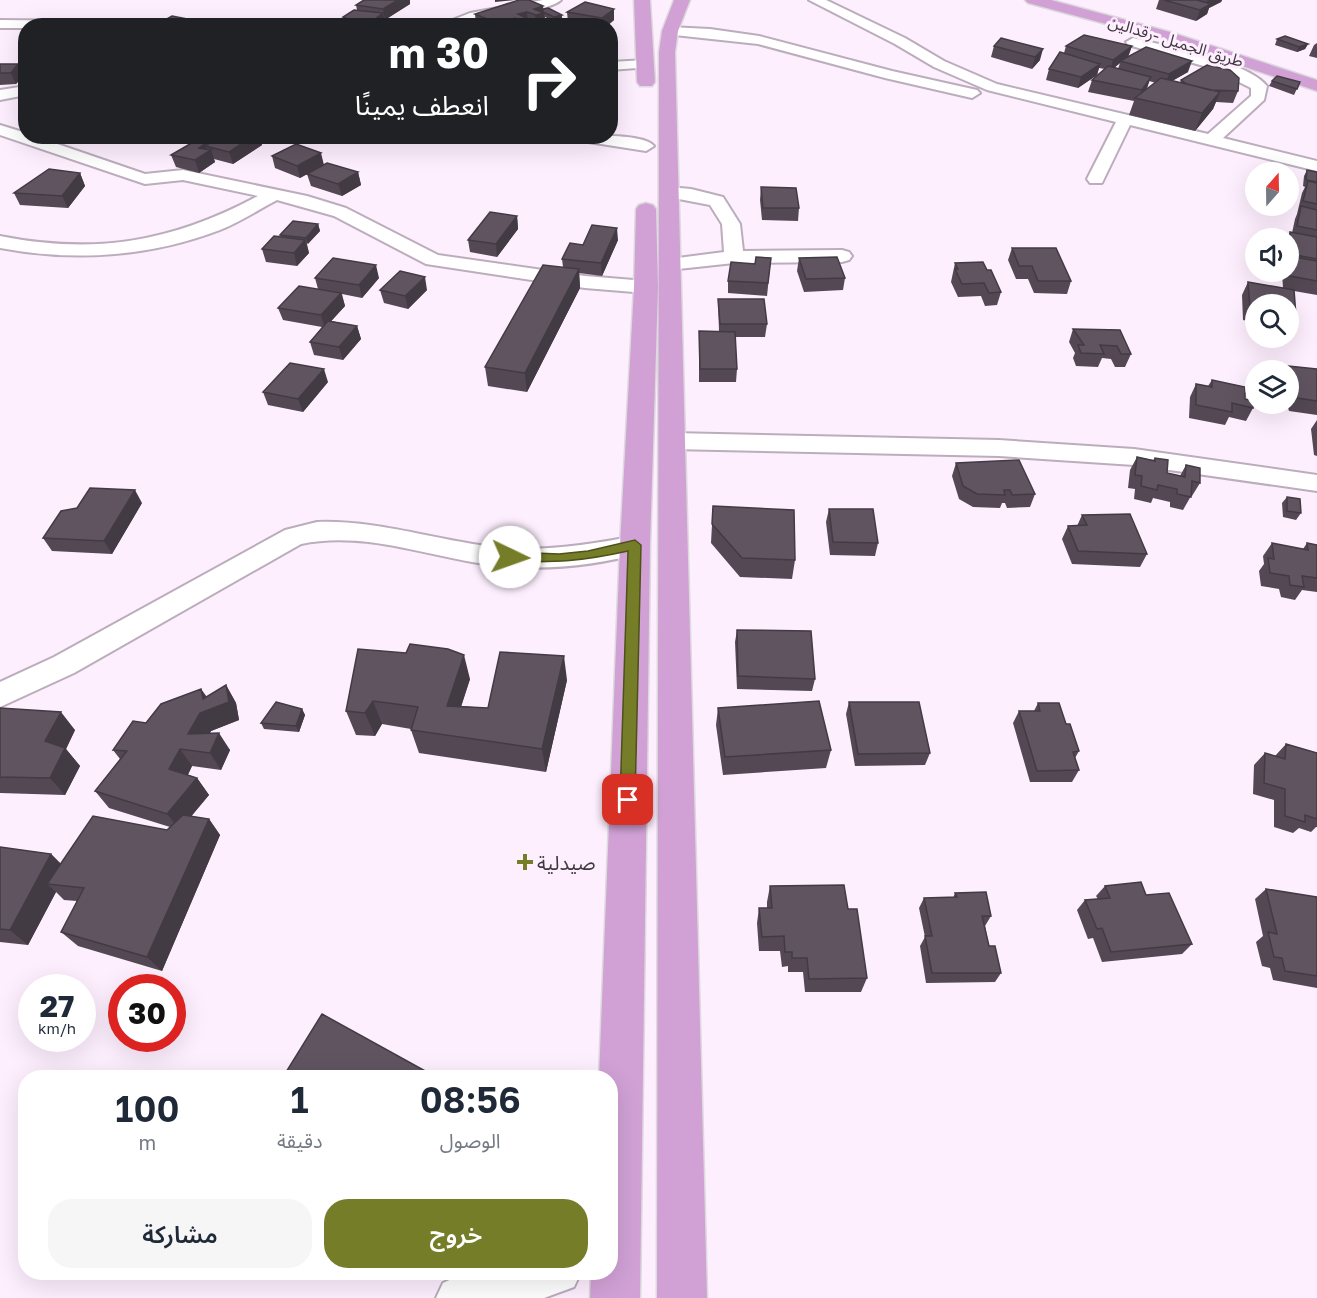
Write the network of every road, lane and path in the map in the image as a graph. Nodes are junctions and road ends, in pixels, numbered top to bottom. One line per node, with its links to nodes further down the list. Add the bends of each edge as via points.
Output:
1 (554, 0): 7 (street, via 540,6)
2 (642, 0): 11 (main road)
3 (682, 0): 11 (main road)
4 (816, 0): 17 (street, via 983,83)
5 (1033, 0): 14 (main road, طريق الجميل -رقدالين, via 1164,35)
6 (1063, 0): 13 (main road, طريق الجميل -رقدالين, via 1179,32)
7 (467, 18)
8 (0, 24): 9 (street)
9 (18, 24)
10 (1133, 42): 20 (street, via 1223,68 1248,77 1259,86 1259,97)
11 (657, 50): 12 (street); 17 (street, via 710,33 759,40 890,75); 23 (main road); 26 (main road)
12 (618, 63)
13 (1317, 77)
14 (1317, 86)
15 (18, 92): 16 (street)
16 (0, 95)
17 (1122, 124): 20 (street); 25 (street)
18 (0, 130): 19 (street)
19 (18, 136)
20 (1210, 141): 24 (street)
21 (618, 142): 23 (street)
22 (40, 144): 27 (street, via 126,174 145,178 183,175)
23 (646, 147): 32 (main road)
24 (1317, 166)
25 (1096, 179)
26 (669, 192): 30 (street, via 717,201 730,224); 31 (main road)
27 (274, 195): 28 (street, via 215,225 143,244 93,250 21,247); 32 (street, via 340,212 433,260 573,281)
28 (0, 242)
29 (842, 256): 30 (street)
30 (734, 257): 31 (street)
31 (669, 264): 33 (main road)
32 (646, 287): 35 (main road)
33 (672, 441): 34 (street, via 999,448 1134,457); 42 (main road)
34 (1317, 483)
35 (635, 545): 36 (street, via 588,555 528,558 377,535 308,532 294,536 64,665); 37 (main road)
36 (0, 695)
37 (618, 1095)
38 (531, 1280): 40 (street)
39 (614, 1280): 41 (main road)
40 (458, 1298)
41 (615, 1298)
42 (682, 1298)

